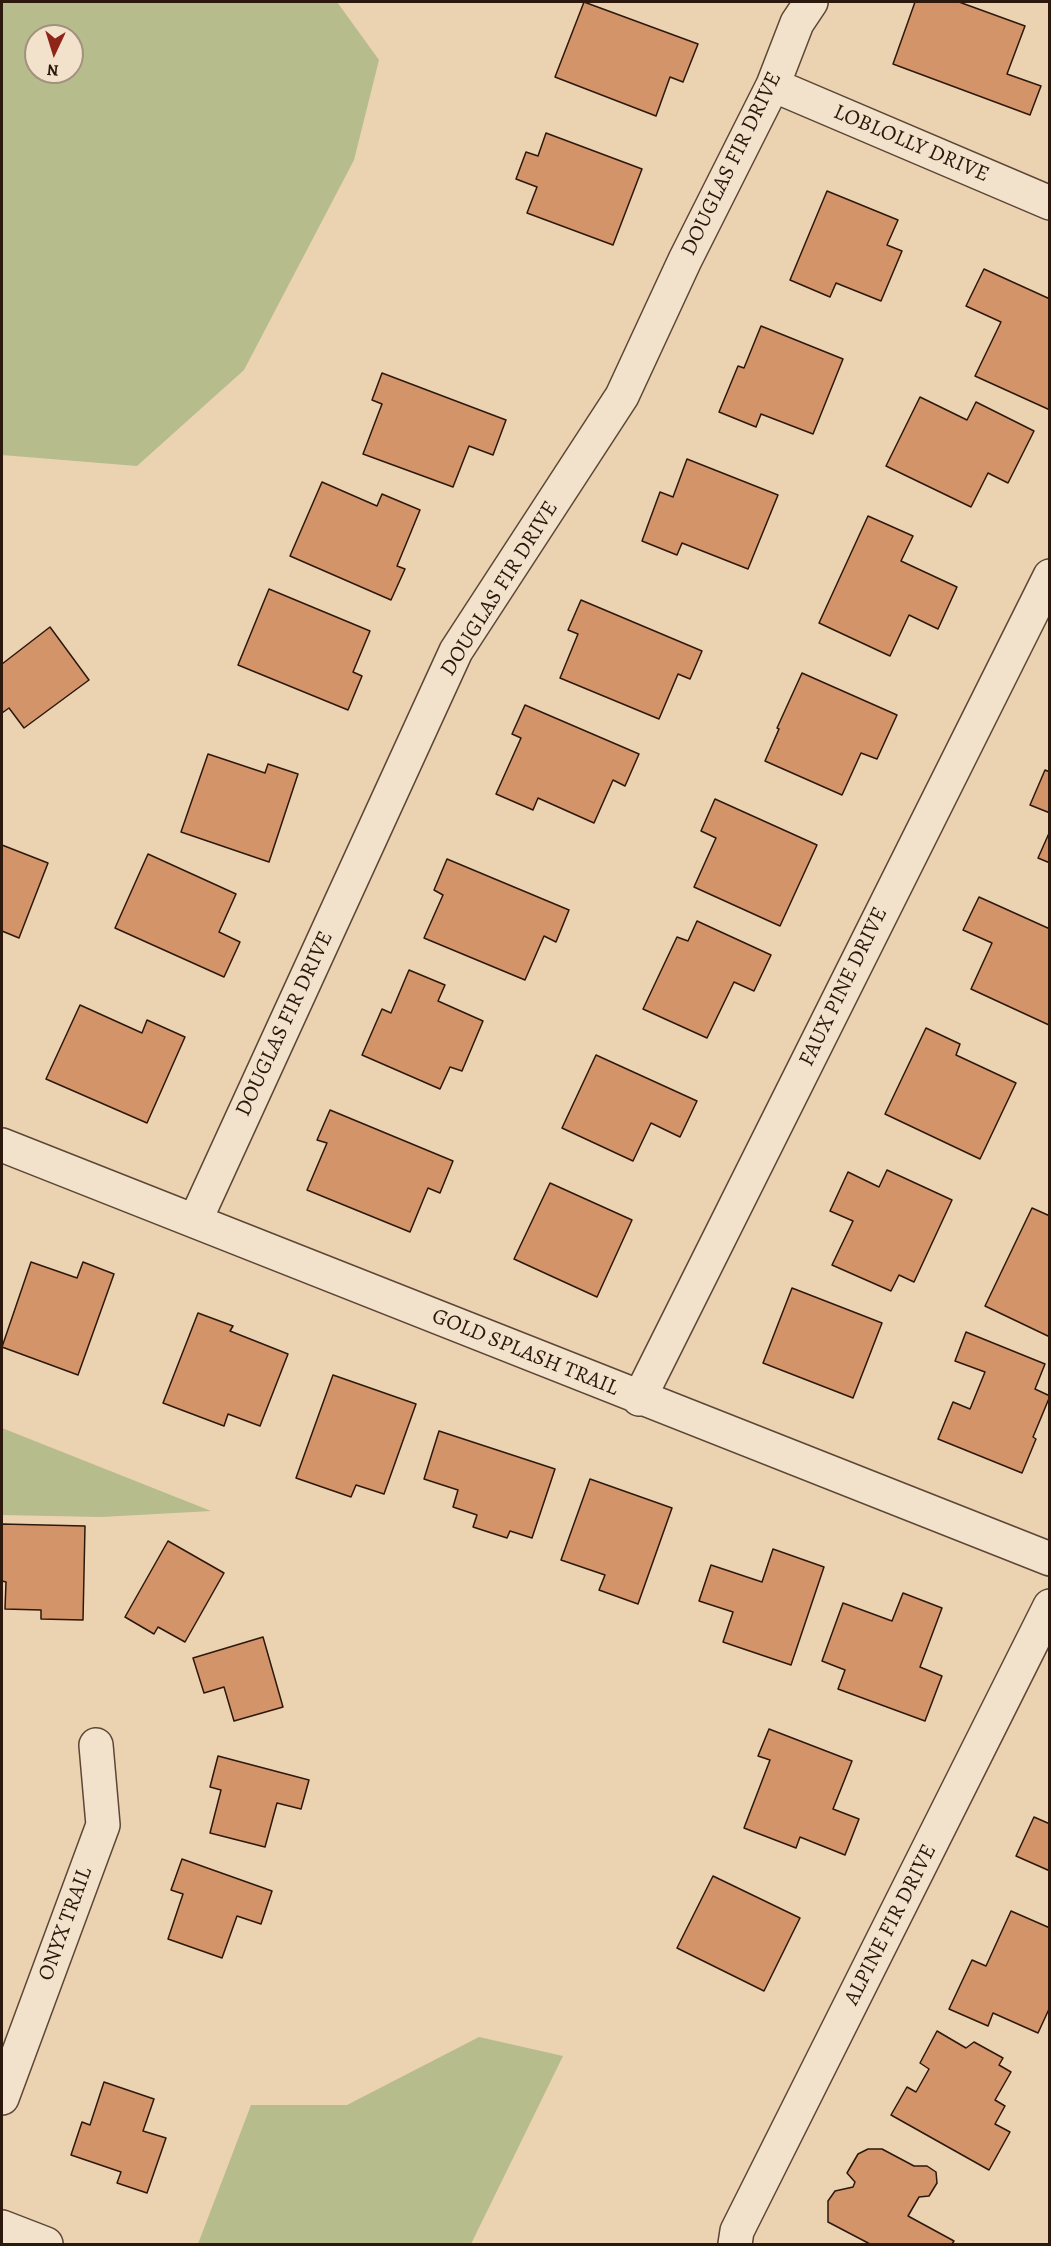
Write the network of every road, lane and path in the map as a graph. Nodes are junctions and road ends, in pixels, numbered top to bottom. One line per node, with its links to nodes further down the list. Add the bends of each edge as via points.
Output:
1 (811, 2): 2 (street, DOUGLAS FIR DRIVE, via 797,23)
2 (773, 85): 3 (street, LOBLOLLY DRIVE); 6 (street, DOUGLAS FIR DRIVE, via 622,396 456,651)
3 (1050, 202)
4 (1050, 576): 7 (street, FAUX PINE DRIVE)
5 (2, 1145): 6 (street, GOLD SPLASH TRAIL)
6 (195, 1221): 7 (street, GOLD SPLASH TRAIL)
7 (639, 1399): 8 (street, GOLD SPLASH TRAIL)
8 (1050, 1559)
9 (1050, 1606): 14 (street, ALPINE FIR DRIVE, via 737,2231)
10 (96, 1745): 11 (street, ONYX TRAIL, via 103,1825)
11 (2, 2098)
12 (2, 2227): 13 (street)
13 (45, 2244)
14 (735, 2244)

